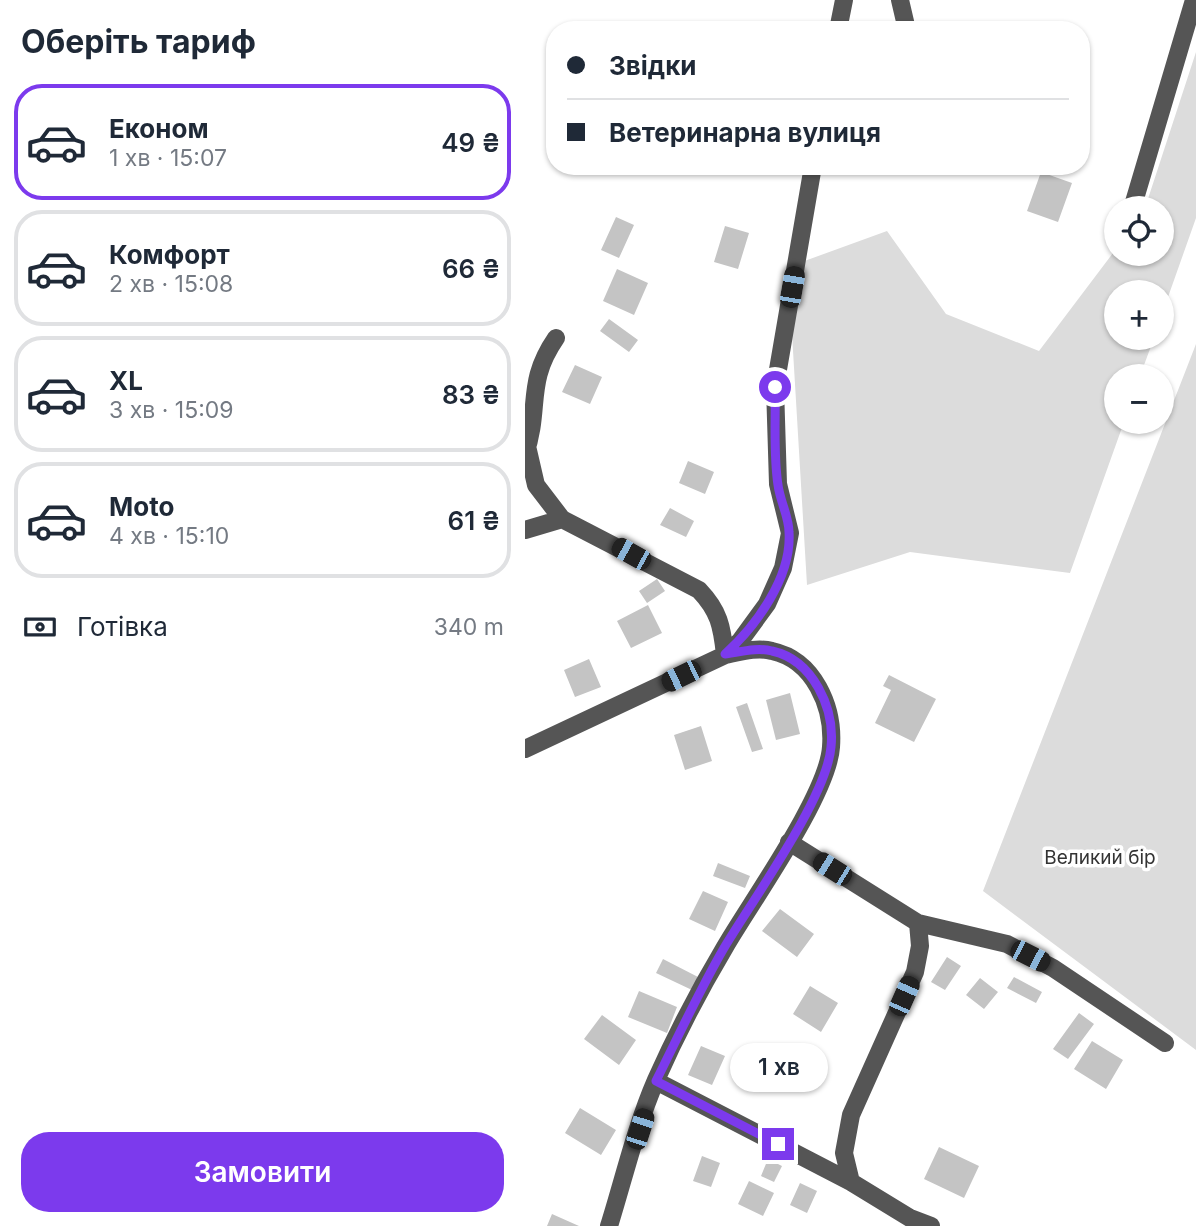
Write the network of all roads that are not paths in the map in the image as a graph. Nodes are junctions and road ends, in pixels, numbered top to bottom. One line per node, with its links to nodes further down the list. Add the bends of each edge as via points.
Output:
1 (844, 0): 4 (street)
2 (900, 0): 5 (street)
3 (1194, 0): 7 (street)
4 (840, 21)
5 (905, 21)
6 (811, 175): 12 (street, via 775,387 778,484 790,533 783,568 767,604)
7 (1136, 196)
8 (556, 338): 9 (street, via 531,371)
9 (526, 450): 10 (street, via 536,485)
10 (562, 519): 11 (street); 12 (street, via 699,590 715,606 722,622)
11 (525, 530)
12 (725, 654): 13 (street); 14 (street, via 773,651 797,662 821,688 831,747 823,776)
13 (525, 749)
14 (789, 842): 15 (street); 17 (street, via 723,950)
15 (918, 923): 16 (street, via 1007,944 1053,968); 18 (street, via 915,972 851,1115 844,1153)
16 (1165, 1043)
17 (656, 1081): 18 (street); 19 (street)
18 (851, 1182): 20 (street)
19 (608, 1226)
20 (931, 1226)

